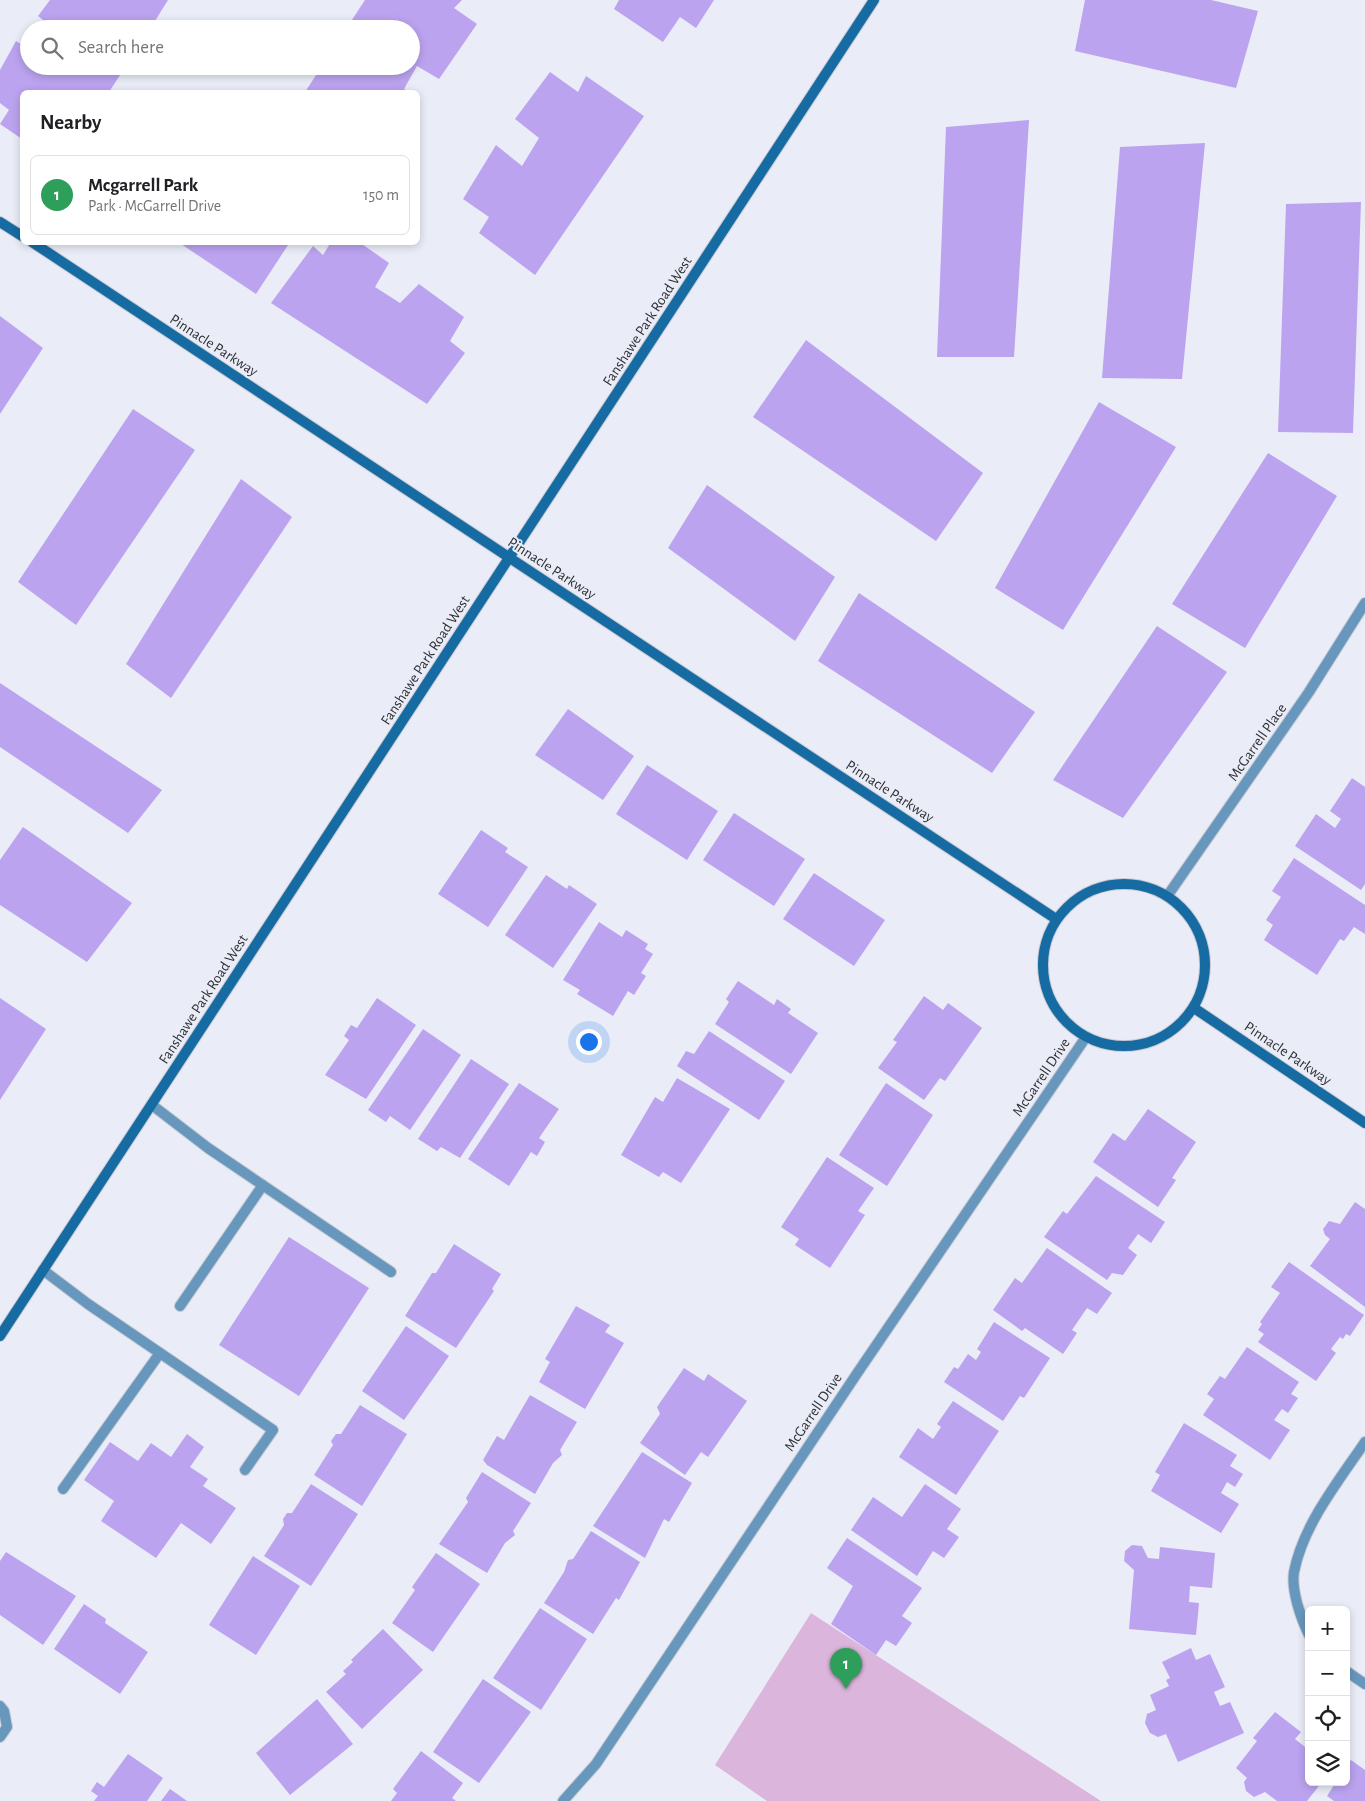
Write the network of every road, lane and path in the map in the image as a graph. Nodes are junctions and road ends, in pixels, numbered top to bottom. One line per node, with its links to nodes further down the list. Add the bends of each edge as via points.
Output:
1 (874, 0): 5 (street, Fanshawe Park Road West)
2 (0, 222): 3 (street)
3 (20, 235)
4 (37, 245): 5 (street, Pinnacle Parkway)
5 (510, 559): 8 (street, Pinnacle Parkway); 11 (street, Fanshawe Park Road West)
6 (1365, 603): 7 (street, McGarrell Place, via 1310,692)
7 (1168, 895): 8 (street, via 1141,884 1110,884 1084,893); 9 (street, via 1196,923 1205,950 1205,981)
8 (1056, 919): 10 (street, via 1046,939 1043,980 1053,1006 1072,1028)
9 (1194, 1008): 10 (street, via 1170,1033 1150,1043 1121,1047); 12 (street, Pinnacle Parkway)
10 (1086, 1038): 27 (street, McGarrell Drive, via 596,1764)
11 (152, 1105): 13 (street); 14 (street, Fanshawe Park Road West)
12 (1365, 1123)
13 (263, 1185): 15 (street); 16 (street)
14 (43, 1270): 17 (street, Fanshawe Park Road West); 18 (street)
15 (391, 1272)
16 (180, 1306)
17 (0, 1336)
18 (160, 1353): 20 (street, via 274,1430); 21 (street)
19 (1365, 1442): 22 (street, via 1307,1533 1294,1574 1300,1616)
20 (245, 1470)
21 (64, 1489)
22 (1305, 1627)
23 (1350, 1674): 24 (street)
24 (1365, 1684)
25 (0, 1706): 26 (street, via 7,1727)
26 (0, 1737)
27 (563, 1801)

